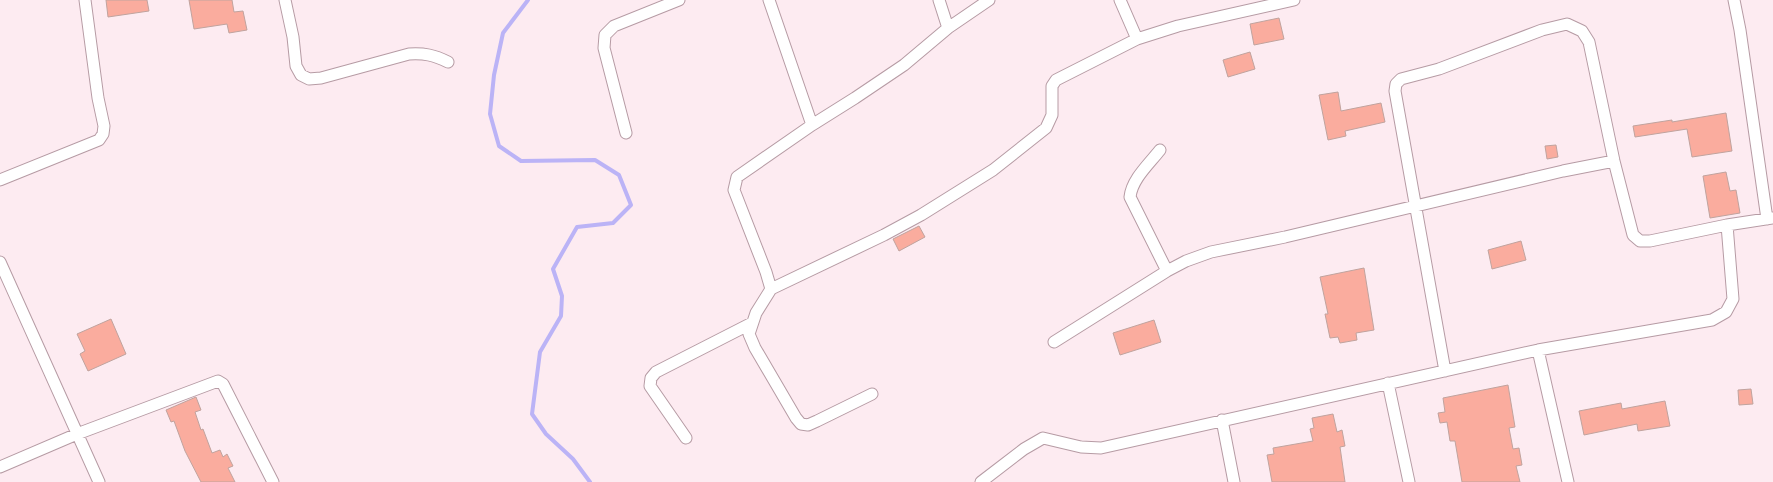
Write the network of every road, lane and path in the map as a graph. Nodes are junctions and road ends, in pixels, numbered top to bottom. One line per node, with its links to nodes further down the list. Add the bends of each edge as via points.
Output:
1 (85, 0): 17 (street, via 103,134 99,140)
2 (285, 0): 12 (street, via 296,66 301,75 309,79 409,54 423,53)
3 (679, 0): 14 (street, via 614,26 605,35 604,48)
4 (769, 0): 13 (street)
5 (939, 0): 10 (street)
6 (989, 0): 10 (street)
7 (1120, 0): 11 (street)
8 (1294, 0): 11 (street, via 1178,26)
9 (1734, 0): 19 (street)
10 (948, 28): 13 (street, via 904,65)
11 (1137, 39): 23 (street, via 1056,80 1052,86 1052,115 1046,128 993,170 884,235)
12 (448, 62)
13 (812, 124): 23 (street, via 737,176 734,183)
14 (626, 133)
15 (1160, 150): 22 (street, via 1137,178 1130,197)
16 (1614, 162): 18 (street, via 1564,170); 18 (street, via 1589,42 1582,31 1567,24 1401,79 1396,84); 20 (street, via 1633,235 1640,240 1650,241)
17 (0, 180)
18 (1416, 207): 22 (street, via 1211,252); 27 (street)
19 (1770, 218): 20 (street)
20 (1727, 225): 26 (street, via 1733,299 1726,312 1712,320)
21 (0, 262): 31 (street)
22 (1167, 271): 25 (street)
23 (771, 289): 24 (street)
24 (752, 323): 29 (street, via 749,334 755,348 801,424 808,425); 32 (street, via 656,372 651,378 650,386)
25 (1054, 342)
26 (1538, 350): 27 (street); 39 (street)
27 (1445, 371): 28 (street)
28 (1388, 384): 30 (street); 38 (street)
29 (872, 394)
30 (1222, 420): 36 (street, via 1101,448 1043,438); 37 (street)
31 (77, 434): 33 (street); 34 (street); 35 (street, via 218,381 223,384)
32 (686, 438)
33 (0, 467)
34 (100, 482)
35 (273, 482)
36 (981, 482)
37 (1234, 482)
38 (1409, 482)
39 (1568, 482)

